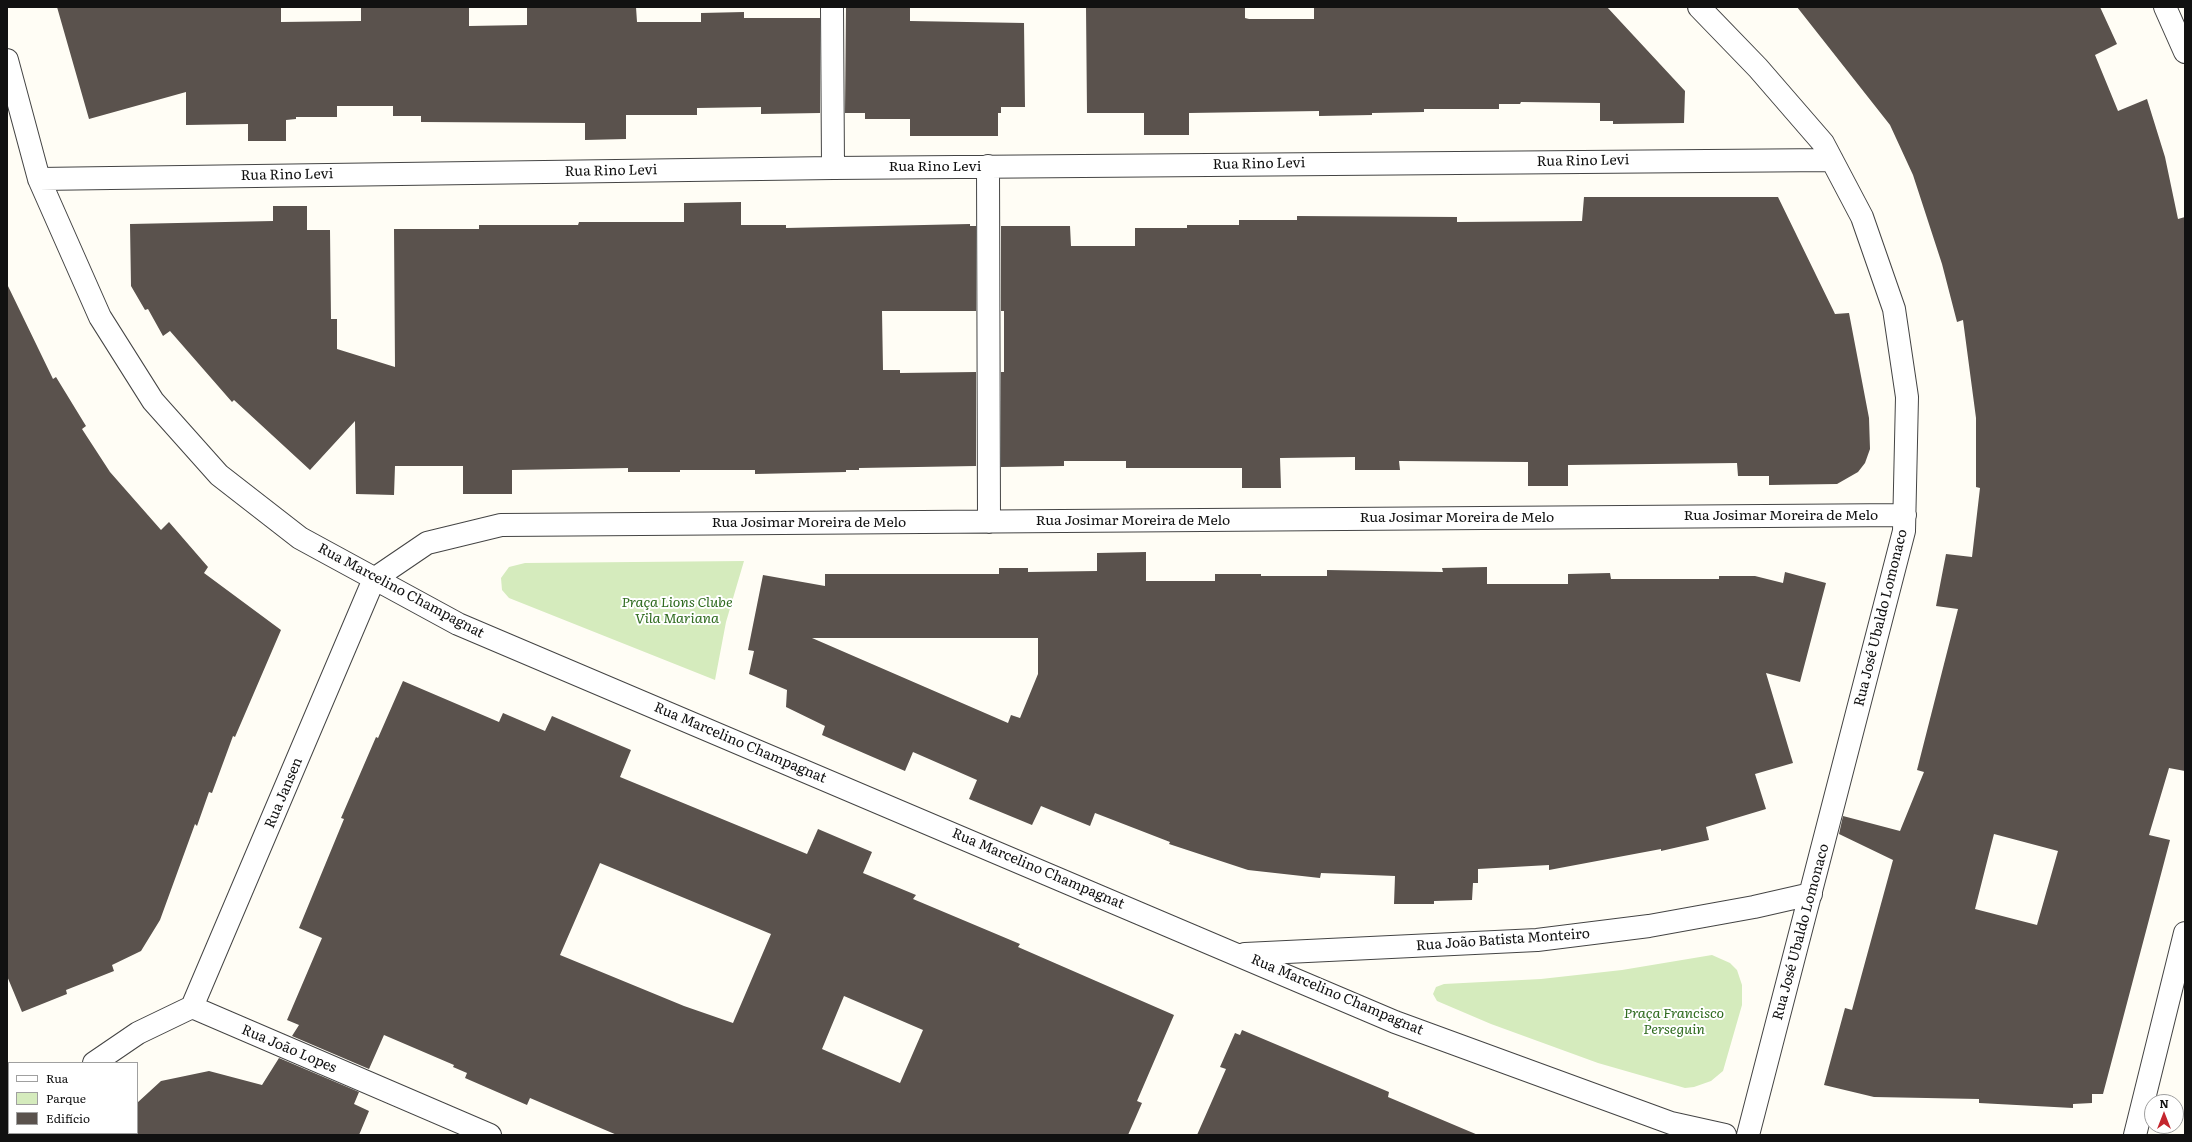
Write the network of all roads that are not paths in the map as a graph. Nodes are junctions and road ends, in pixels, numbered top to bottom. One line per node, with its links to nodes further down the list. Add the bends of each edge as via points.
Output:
1 (832, 7): 8 (street)
2 (1699, 7): 6 (street, Rua José Ubaldo Lomonaco, via 1798,114 1823,143)
3 (2165, 7): 4 (street)
4 (2185, 52)
5 (7, 60): 9 (street, Rua Marcelino Champagnat)
6 (1832, 160): 7 (street, Rua Rino Levi); 10 (street, Rua José Ubaldo Lomonaco, via 1862,217 1894,309 1907,397)
7 (988, 166): 8 (street, Rua Rino Levi); 11 (street)
8 (833, 168): 9 (street, Rua Rino Levi)
9 (39, 179): 12 (street, Rua Marcelino Champagnat, via 100,317 153,401 219,475 300,538)
10 (1905, 515): 11 (street, Rua Josimar Moreira de Melo); 13 (street, Rua José Ubaldo Lomonaco, via 1904,531)
11 (989, 522): 12 (street, Rua Josimar Moreira de Melo, via 501,525 427,544)
12 (374, 579): 15 (street, Rua Marcelino Champagnat, via 458,624); 16 (street, Rua Jansen)
13 (1811, 894): 15 (street, Rua João Batista Monteiro, via 1649,926 1537,940); 20 (street, Rua José Ubaldo Lomonaco)
14 (2185, 933): 21 (street)
15 (1239, 954): 19 (street, Rua Marcelino Champagnat, via 1395,1022 1671,1123)
16 (192, 1007): 17 (street, via 138,1033); 18 (street, Rua João Lopes)
17 (95, 1062)
18 (490, 1135)
19 (1725, 1135)
20 (1748, 1135)
21 (2135, 1135)

